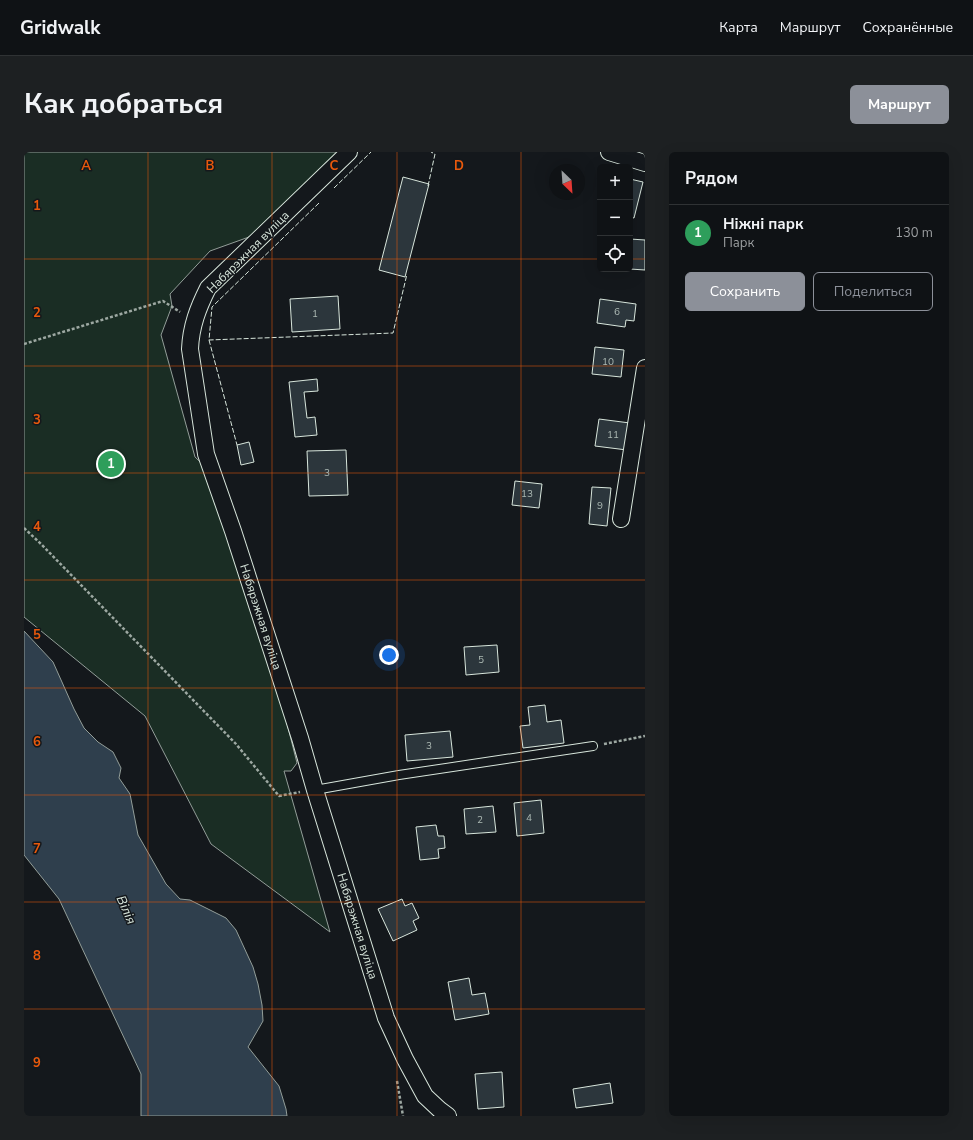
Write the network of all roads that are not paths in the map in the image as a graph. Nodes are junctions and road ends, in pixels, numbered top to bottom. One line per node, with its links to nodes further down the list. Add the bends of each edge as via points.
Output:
1 (349, 152): 7 (street, Набярэжная вуліца, via 208,288 194,320 190,349 206,454)
2 (609, 152): 3 (street)
3 (645, 163)
4 (645, 368): 5 (street)
5 (621, 519)
6 (594, 746): 7 (lane)
7 (315, 790): 8 (street, Набярэжная вуліца, via 386,1018 425,1096)
8 (448, 1116)

